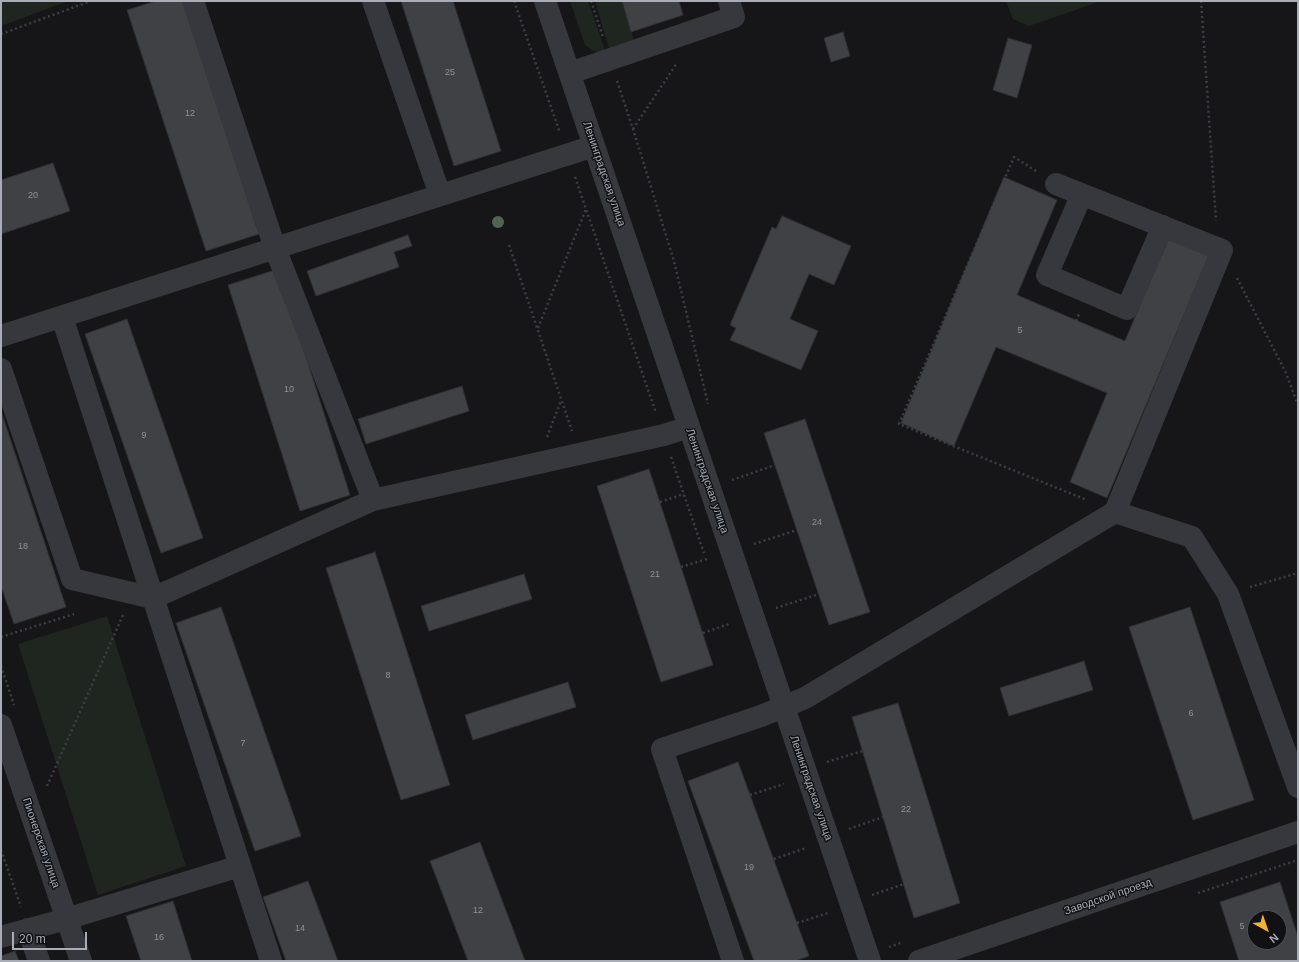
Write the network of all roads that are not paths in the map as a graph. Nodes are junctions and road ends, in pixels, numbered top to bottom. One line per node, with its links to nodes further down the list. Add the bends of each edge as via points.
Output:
1 (193, 1): 11 (street)
2 (373, 1): 9 (street)
3 (545, 1): 5 (street, Ленинградская улица)
4 (730, 1): 5 (street, via 734,17)
5 (570, 73): 6 (street, Ленинградская улица)
6 (594, 146): 9 (street); 15 (street, Ленинградская улица)
7 (1056, 184): 8 (street)
8 (1082, 194): 10 (street); 10 (street, via 1047,275 1126,309)
9 (440, 195): 11 (street)
10 (1163, 226): 17 (street, via 1222,250)
11 (275, 248): 12 (street); 16 (street)
12 (62, 317): 13 (street); 18 (street)
13 (1, 336)
14 (1, 369): 18 (street, via 72,579)
15 (689, 427): 16 (street, via 664,435); 19 (street, Ленинградская улица)
16 (373, 500): 18 (street)
17 (1115, 512): 19 (street, via 805,698); 21 (street, via 1192,537 1228,594)
18 (143, 596): 23 (street)
19 (784, 707): 30 (street, via 662,749); 31 (street, Ленинградская улица)
20 (1, 725): 24 (street, Пионерская улица)
21 (1298, 787)
22 (1298, 832): 32 (street, Заводской проезд)
23 (240, 866): 24 (street); 29 (street)
24 (66, 919): 25 (street); 28 (street, Пионерская улица)
25 (28, 928): 26 (street); 27 (street)
26 (1, 937)
27 (39, 961)
28 (81, 961)
29 (271, 961)
30 (733, 961)
31 (870, 961)
32 (919, 961)

